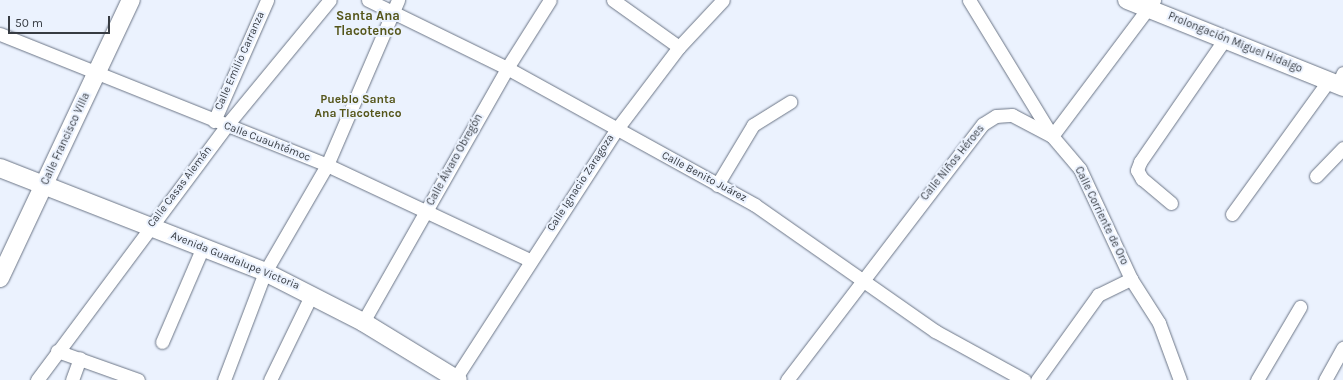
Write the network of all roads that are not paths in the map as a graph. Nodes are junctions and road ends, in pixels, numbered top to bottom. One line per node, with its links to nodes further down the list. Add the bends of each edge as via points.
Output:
1 (130, 0): 16 (street, Calle Francisco Villa)
2 (267, 0): 19 (street, Calle Emilio Carranza)
3 (330, 0): 19 (street, Calle Casas Alemán)
4 (368, 0): 10 (street, Calle Benito Juárez)
5 (550, 0): 15 (street, Calle Álvaro Obregón)
6 (613, 0): 14 (street)
7 (723, 0): 14 (street, Calle Ignacio Zaragoza)
8 (969, 0): 21 (street, Calle Corriente de Oro)
9 (1127, 0): 11 (street, Prolongación Miguel Hidalgo)
10 (395, 5): 15 (street, Calle Benito Juárez); 23 (street)
11 (1150, 5): 13 (street, Prolongación Miguel Hidalgo); 21 (street)
12 (0, 34): 16 (street, Calle Cuauhtémoc)
13 (1225, 39): 17 (street, Prolongación Miguel Hidalgo); 28 (street, via 1139,166 1142,179)
14 (679, 48): 20 (street, Calle Ignacio Zaragoza)
15 (508, 68): 20 (street, Calle Benito Juárez); 29 (street, Calle Álvaro Obregón)
16 (97, 72): 19 (street, Calle Cuauhtémoc); 26 (street, Calle Francisco Villa)
17 (1338, 81): 30 (street)
18 (790, 102): 27 (street, via 753,125)
19 (220, 124): 23 (street, Calle Cuauhtémoc); 31 (street, Calle Casas Alemán)
20 (616, 130): 27 (street, Calle Benito Juárez); 33 (street, Calle Ignacio Zaragoza)
21 (1052, 136): 36 (street, Calle Niños Héroes, via 1012,115 996,116 982,124); 37 (street, Calle Corriente de Oro, via 1080,169)
22 (1343, 148): 25 (street)
23 (327, 165): 29 (street, Calle Cuauhtémoc); 34 (street)
24 (0, 168): 26 (street, Avenida Guadalupe Victoria)
25 (1316, 176)
26 (45, 184): 31 (street, Avenida Guadalupe Victoria); 35 (street, Calle Francisco Villa)
27 (717, 185): 36 (street, Calle Benito Juárez, via 755,205)
28 (1171, 203)
29 (427, 210): 33 (street, Calle Cuauhtémoc); 40 (street, Calle Álvaro Obregón)
30 (1232, 214)
31 (150, 227): 32 (street, Avenida Guadalupe Victoria); 43 (street, Calle Casas Alemán)
32 (203, 247): 34 (street, Avenida Guadalupe Victoria); 41 (street)
33 (530, 260): 45 (street, Calle Ignacio Zaragoza)
34 (265, 272): 38 (street, Avenida Guadalupe Victoria); 49 (street)
35 (0, 278)
36 (863, 278): 51 (street, Calle Niños Héroes); 52 (street, Calle Benito Juárez, via 935,331)
37 (1131, 279): 53 (street, via 1098,295); 54 (street, Calle Corriente de Oro, via 1159,323)
38 (312, 294): 40 (street, Avenida Guadalupe Victoria); 50 (street)
39 (1300, 308): 55 (street)
40 (363, 322): 45 (street, Avenida Guadalupe Victoria)
41 (162, 342)
42 (1343, 348): 56 (street)
43 (57, 351): 44 (street); 46 (street, Calle Casas Alemán)
44 (80, 358): 47 (street); 48 (street)
45 (456, 379)
46 (37, 380)
47 (72, 380)
48 (138, 380)
49 (224, 380)
50 (270, 380)
51 (787, 380)
52 (1024, 380)
53 (1037, 380)
54 (1180, 380)
55 (1257, 380)
56 (1325, 380)

